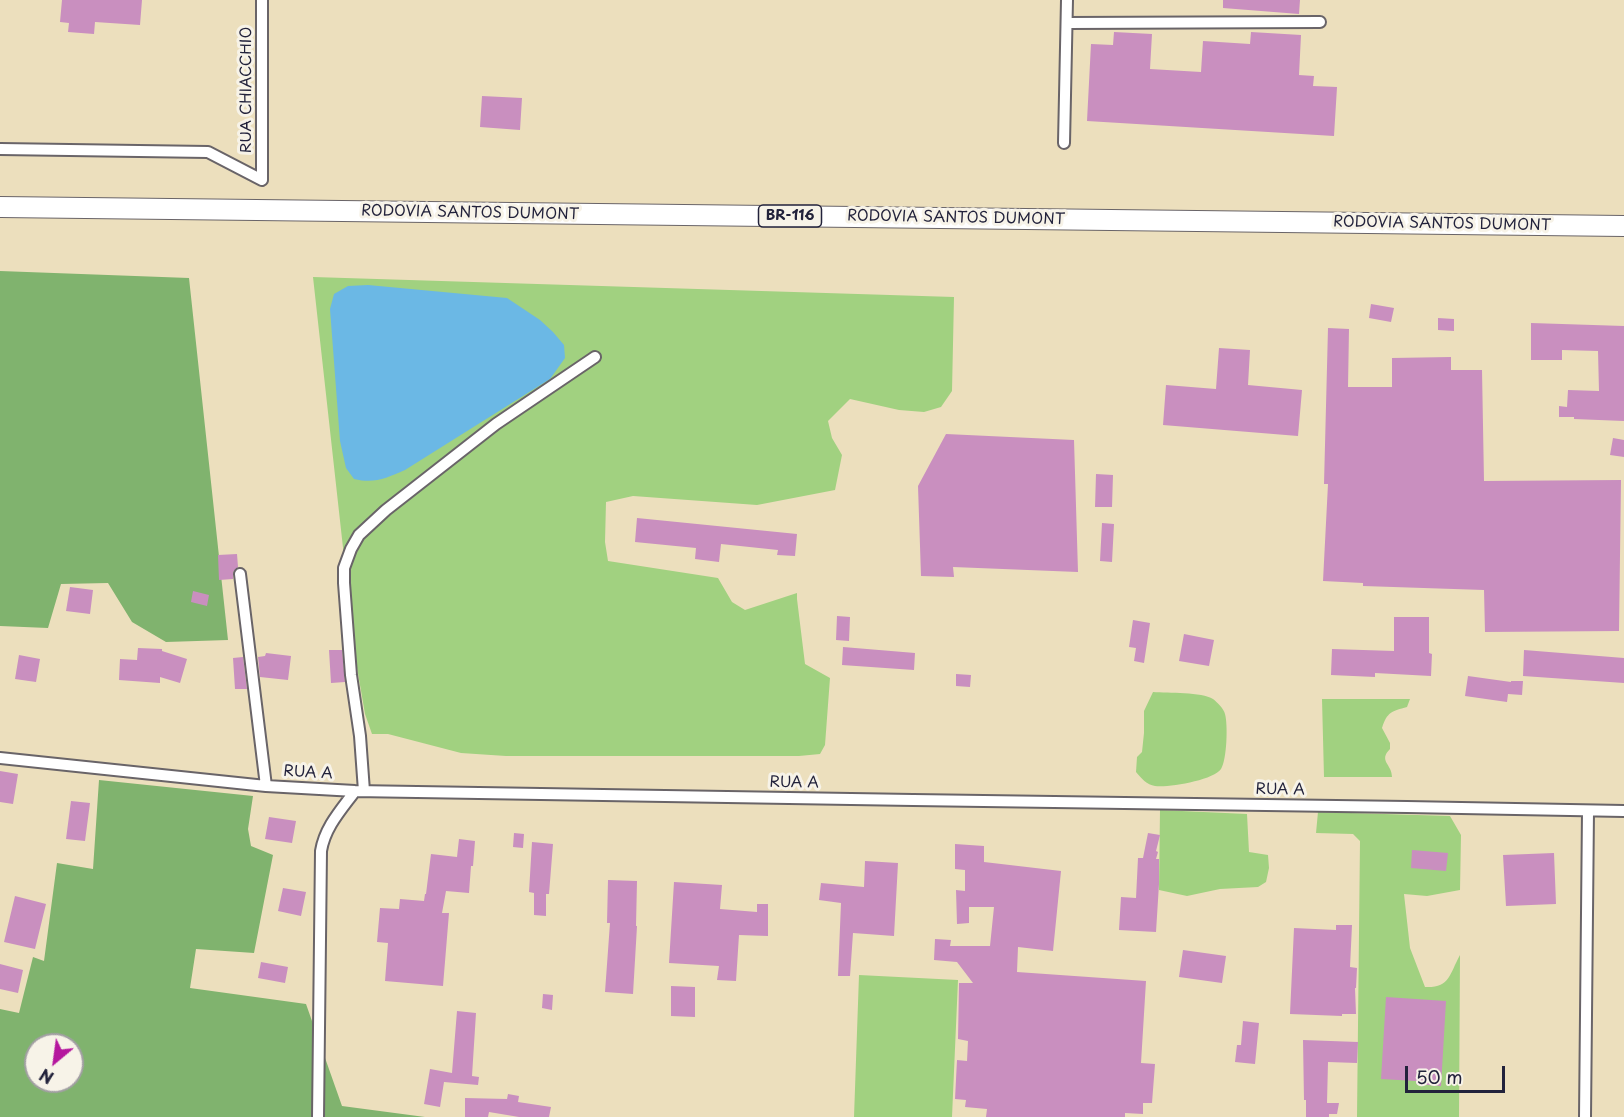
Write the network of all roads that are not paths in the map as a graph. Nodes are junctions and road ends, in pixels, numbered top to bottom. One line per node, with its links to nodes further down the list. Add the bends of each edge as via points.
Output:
1 (262, 0): 6 (street, RUA CHIACCHIO, via 262,180 208,152)
2 (1067, 0): 4 (street)
3 (1320, 22): 4 (street)
4 (1067, 23): 5 (street)
5 (1064, 143)
6 (0, 150)
7 (0, 207): 8 (highway, RODOVIA SANTOS DUMONT / BR-116)
8 (1624, 226)
9 (595, 357): 13 (street, via 496,424 414,488 359,535 351,549 344,568 344,583 360,736)
10 (240, 574): 12 (street)
11 (0, 758): 12 (street, RUA A)
12 (266, 786): 13 (street, RUA A)
13 (360, 791): 14 (street, RUA A); 16 (street, via 322,840)
14 (1588, 811): 15 (street, RUA A); 17 (street)
15 (1624, 811)
16 (318, 1117)
17 (1585, 1117)

